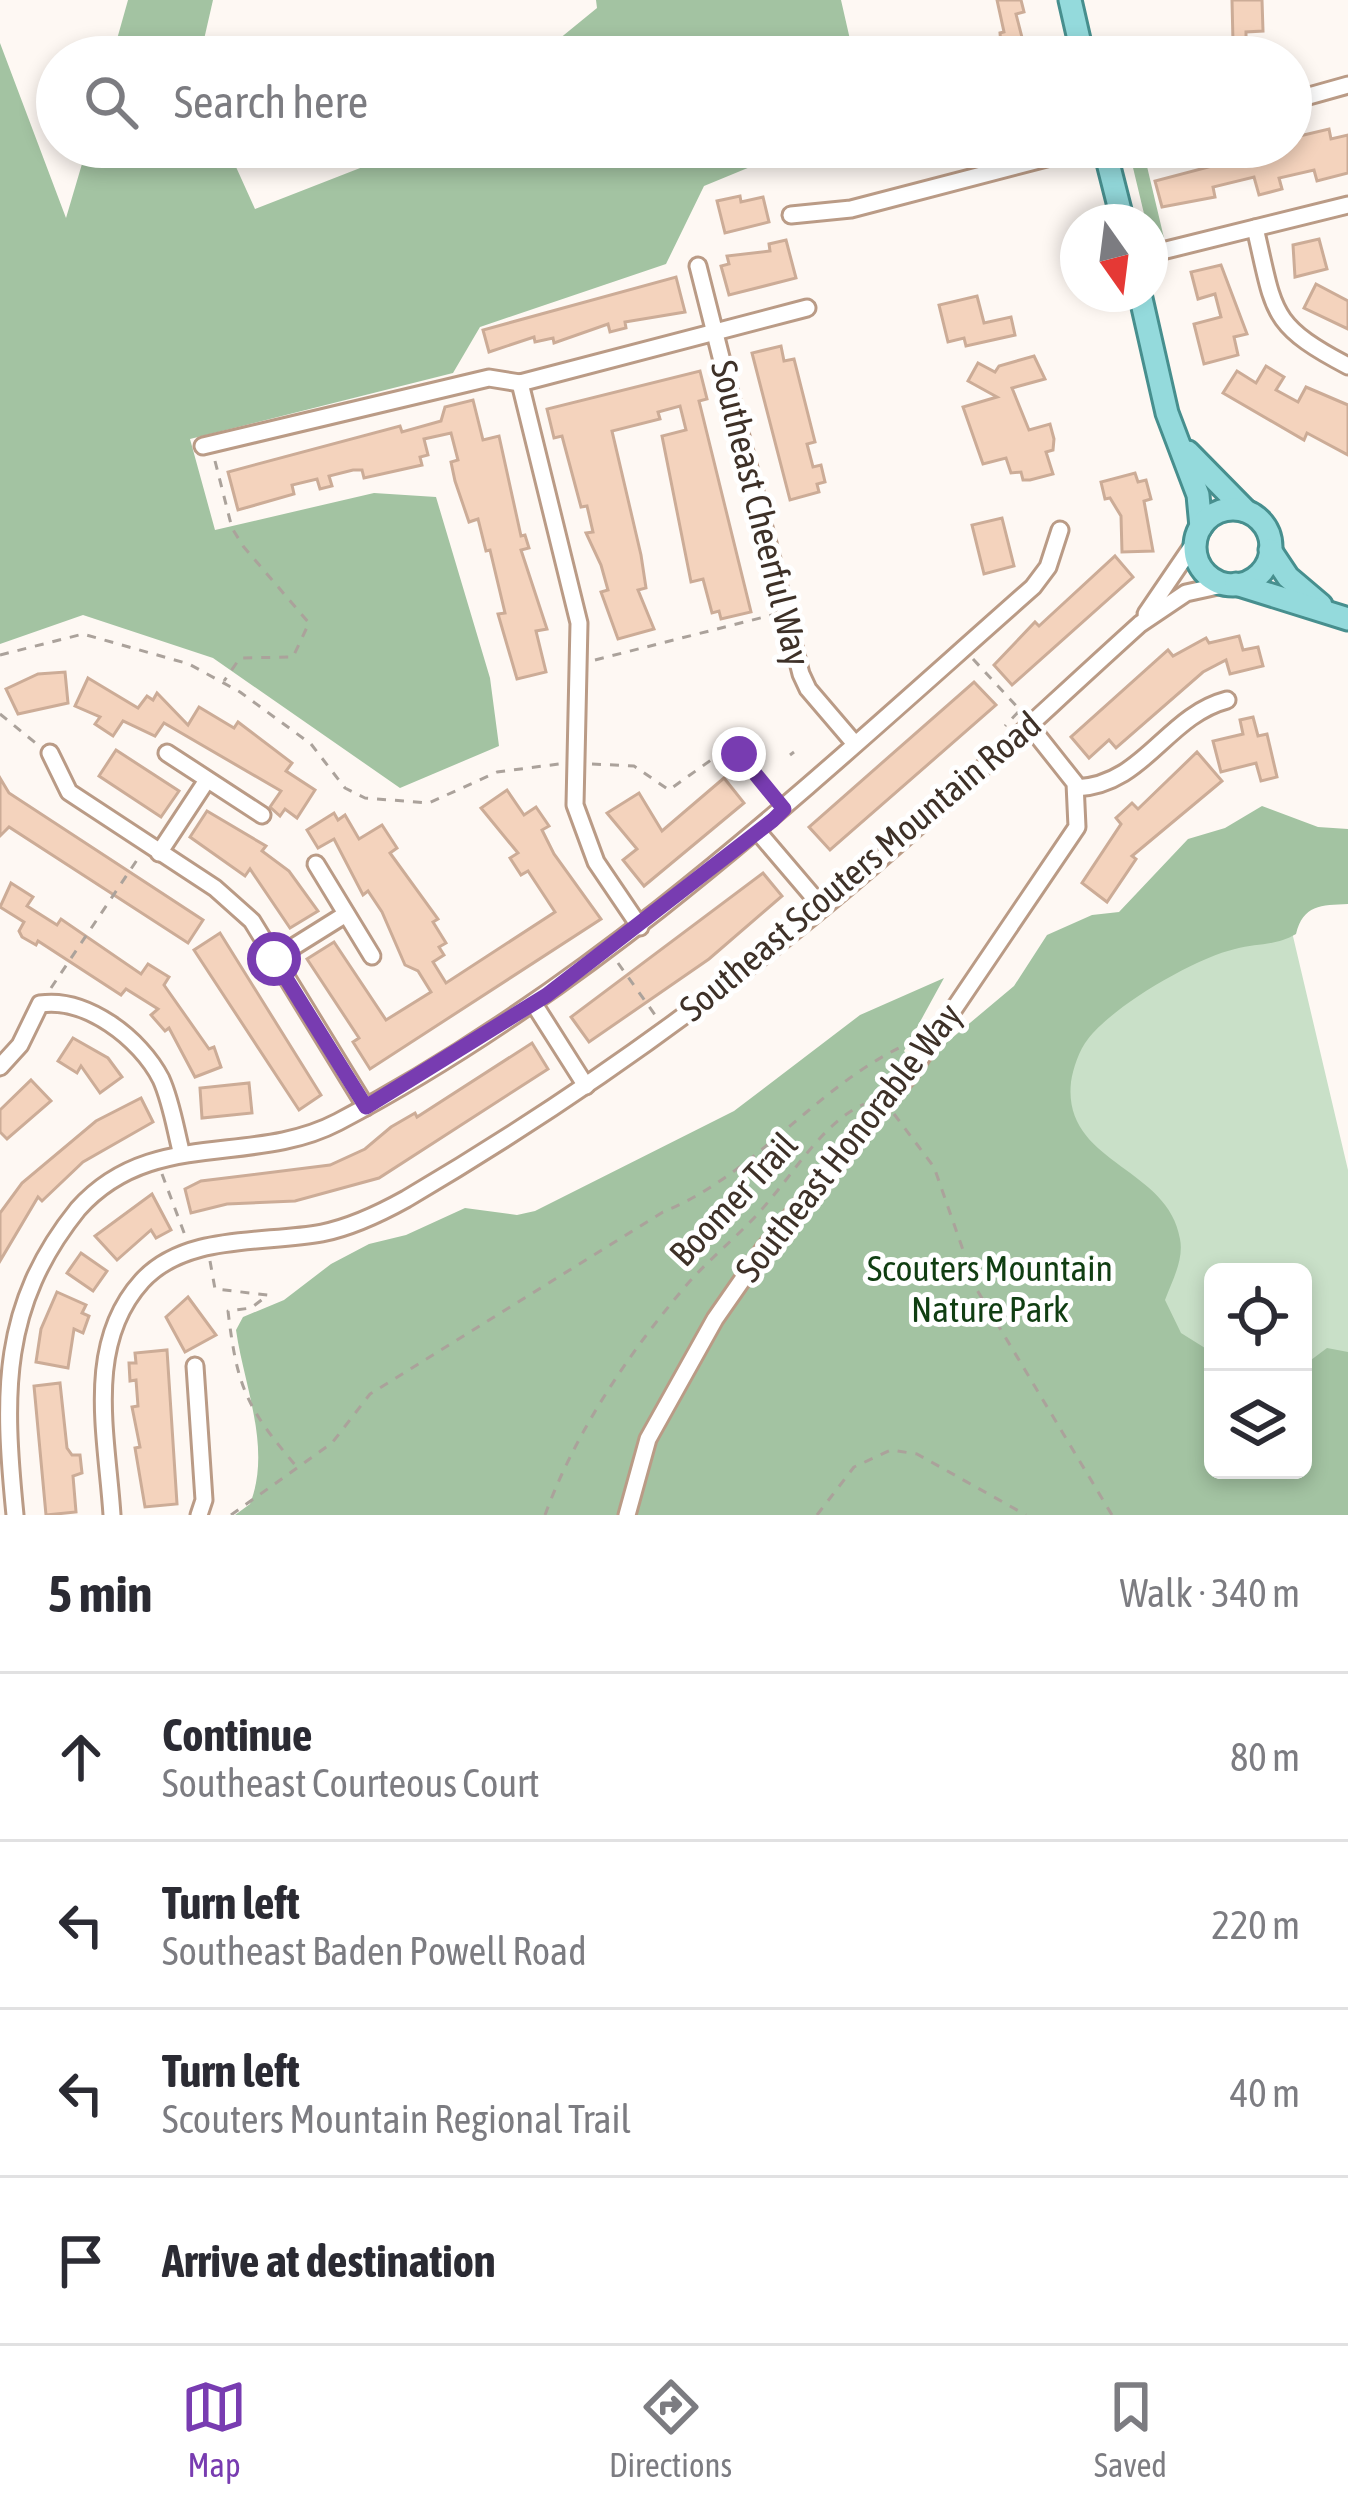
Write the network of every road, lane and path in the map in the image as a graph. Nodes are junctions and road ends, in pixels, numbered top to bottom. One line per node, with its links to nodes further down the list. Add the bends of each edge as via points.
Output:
1 (1070, 0): 2 (main road)
2 (1078, 36)
3 (1348, 85): 4 (street)
4 (1312, 95)
5 (1007, 168): 9 (street)
6 (1109, 168): 7 (main road)
7 (1118, 204)
8 (1348, 205): 10 (street)
9 (791, 215)
10 (1255, 228): 11 (street); 16 (street, via 1280,321)
11 (1168, 250)
12 (698, 266): 15 (street, Southeast Cheerful Way)
13 (807, 308): 15 (street)
14 (1144, 312): 18 (main road)
15 (714, 331): 17 (street); 26 (street, Southeast Cheerful Way)
16 (1348, 366)
17 (520, 382): 19 (street, via 489,379); 31 (street, via 579,623)
18 (1180, 442): 20 (main road); 22 (main road, via 1198,495)
19 (207, 446): 32 (path, via 232,528 306,615 308,635 293,657 239,658)
20 (1246, 511): 22 (main road, via 1220,512); 23 (main road, via 1267,530)
21 (1060, 530): 29 (street, via 1042,577)
22 (1198, 534): 24 (main road, via 1201,567); 28 (street, Southeast Scouters Mountain Road)
23 (1270, 550): 24 (main road, via 1259,574); 25 (main road)
24 (1231, 584): 25 (main road); 28 (street, Southeast Scouters Mountain Road, via 1186,593)
25 (1326, 609): 27 (main road)
26 (786, 612): 31 (path); 37 (street, Southeast Cheerful Way, via 808,689)
27 (1348, 619)
28 (1140, 624): 35 (street, Southeast Scouters Mountain Road)
29 (964, 648): 36 (path, via 1019,710 1004,724); 37 (street)
30 (0, 655): 32 (path, via 83,634)
31 (580, 664): 40 (street)
32 (224, 682): 40 (path, via 311,743 345,788 365,798 428,803 497,772)
33 (1227, 700): 42 (street, via 1202,707 1126,775)
34 (0, 714): 38 (path)
35 (1029, 724): 36 (street, Southeast Scouters Mountain Road); 42 (street)
36 (1015, 736): 48 (street, Southeast Scouters Mountain Road)
37 (855, 744): 43 (street)
38 (50, 752): 46 (street, via 69,792)
39 (167, 753): 41 (street)
40 (572, 764): 43 (path, via 634,766 669,790 733,752); 50 (street, via 583,833)
41 (207, 780): 44 (street); 46 (street)
42 (1076, 788): 57 (street, Southeast Honorable Way, via 1077,827)
43 (784, 809): 45 (street)
44 (262, 815)
45 (759, 833): 48 (street); 50 (street)
46 (153, 849): 53 (street, via 244,912); 54 (path)
47 (316, 864): 49 (street)
48 (822, 907): 56 (street, Southeast Scouters Mountain Road)
49 (346, 914): 52 (street); 53 (street)
50 (640, 926): 51 (street)
51 (609, 950): 55 (street); 56 (path)
52 (371, 956)
53 (274, 959): 61 (street)
54 (40, 1004): 58 (street); 62 (street, via 81,1008 144,1055 163,1084)
55 (534, 1004): 59 (street); 61 (street)
56 (666, 1030): 59 (street, Southeast Scouters Mountain Road)
57 (937, 1031): 60 (street, Southeast Honorable Way); 66 (path, via 820,1097 713,1189 370,1394 332,1443)
58 (0, 1067)
59 (586, 1085): 64 (street, Southeast Scouters Mountain Road, via 356,1225)
60 (884, 1106): 71 (path, Boomer Trail, via 849,1111 683,1289 588,1425); 72 (street, Southeast Honorable Way, via 715,1319 648,1439); 75 (path, via 934,1167 977,1290)
61 (366, 1107): 62 (street, via 308,1136)
62 (181, 1151): 63 (street)
63 (156, 1159): 64 (path); 67 (street, via 85,1202 18,1304 3,1375)
64 (200, 1248): 66 (path, via 215,1289 268,1295 228,1311 235,1370 256,1418); 68 (street, Southeast Scouters Mountain Road, via 147,1275 109,1333 103,1379)
65 (195, 1366): 69 (street)
66 (297, 1468): 70 (path)
67 (15, 1515)
68 (112, 1515)
69 (199, 1515)
70 (231, 1515)
71 (545, 1515)
72 (627, 1515)
73 (818, 1515): 74 (path, via 854,1467 892,1450 917,1454)
74 (1026, 1515)
75 (1112, 1515)

